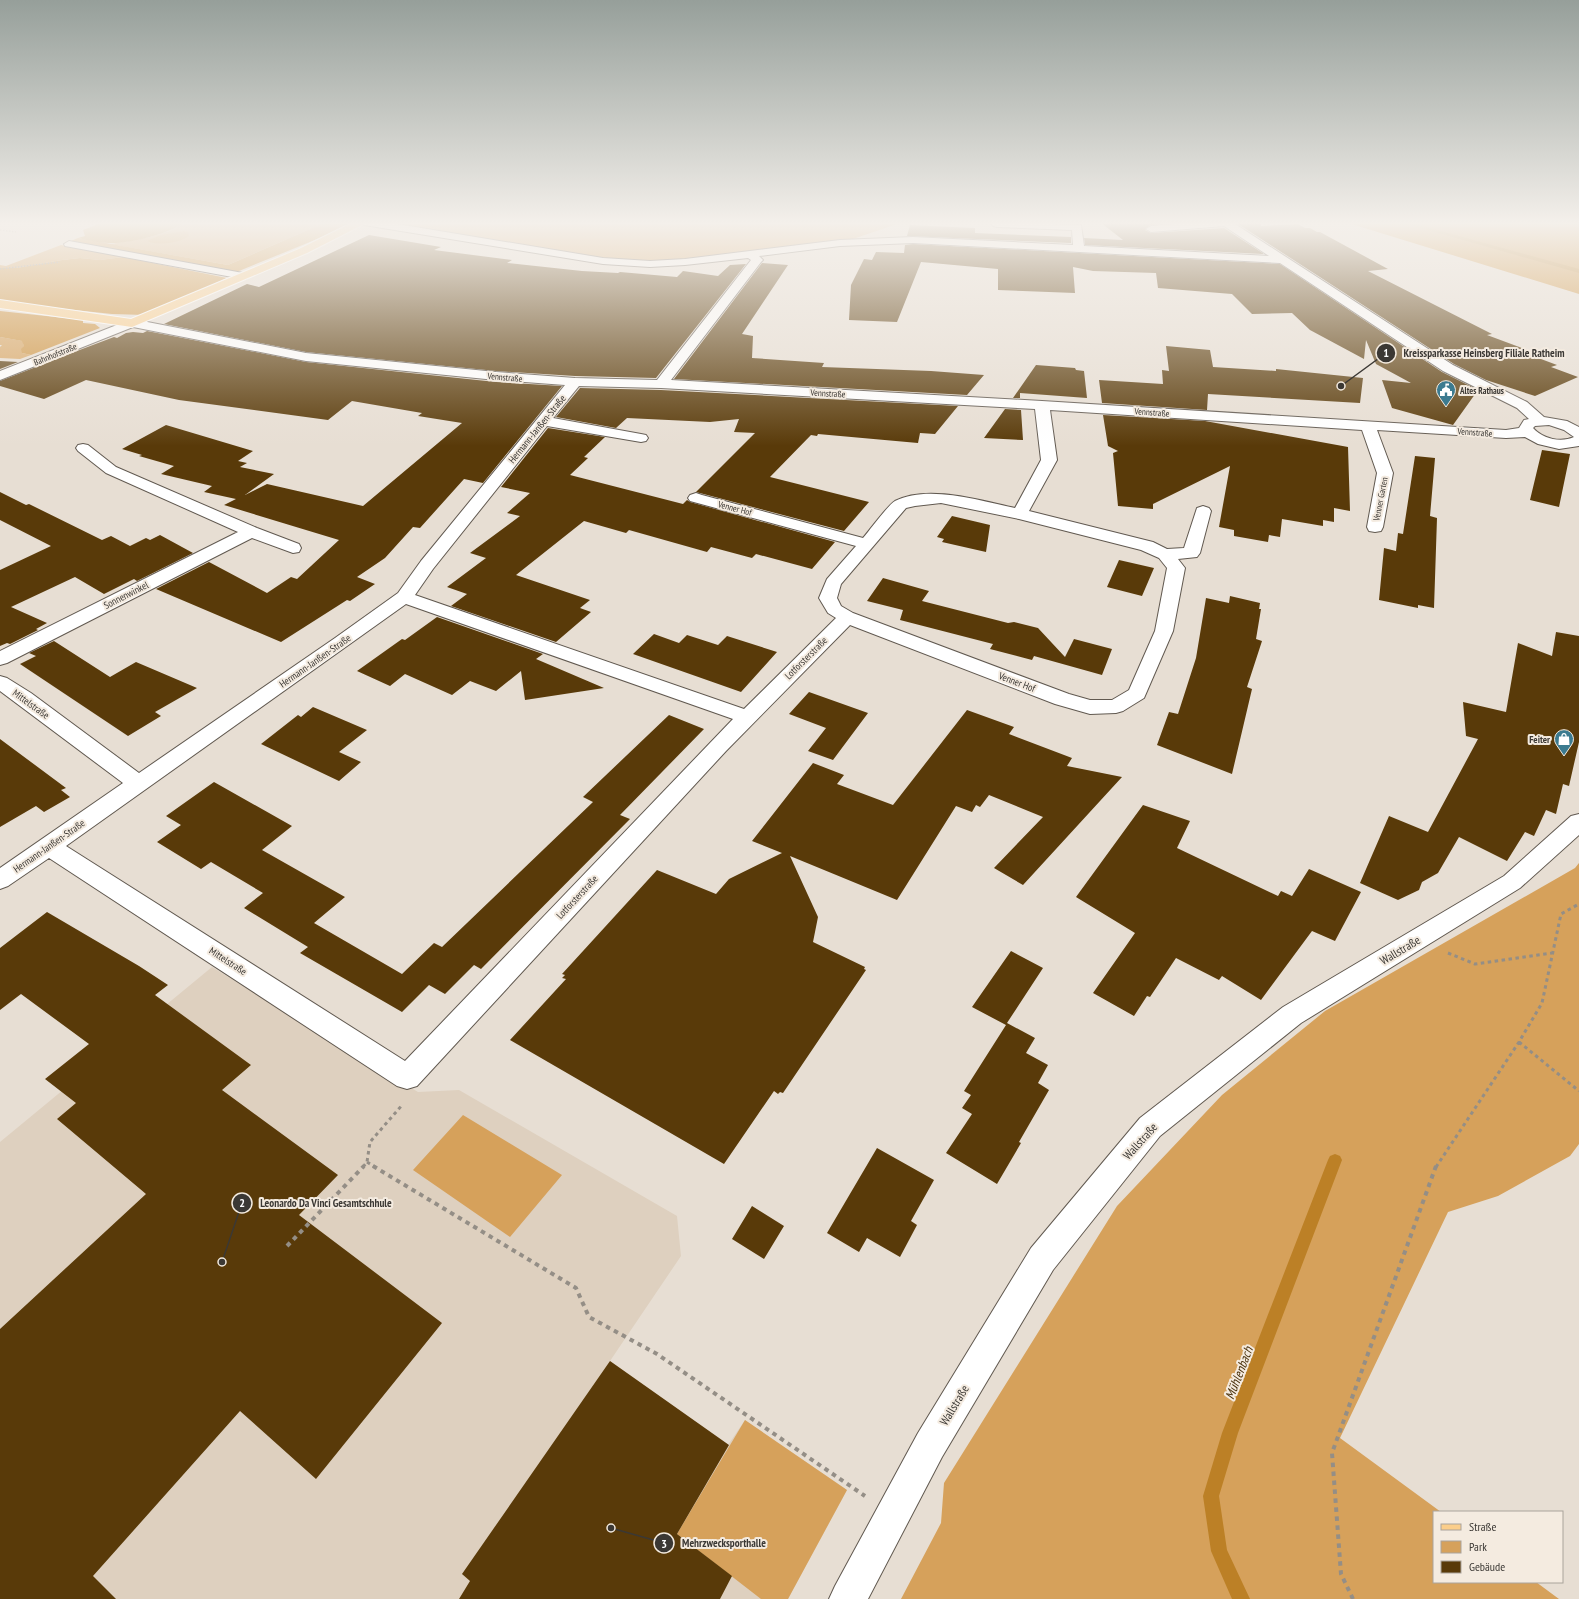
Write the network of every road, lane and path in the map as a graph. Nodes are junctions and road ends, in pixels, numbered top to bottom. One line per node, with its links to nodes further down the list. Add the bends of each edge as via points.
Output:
1 (194, 297): 5 (main road)
2 (729, 297): 8 (street)
3 (1339, 297): 11 (street, via 1448,368 1522,405)
4 (0, 304): 5 (main road)
5 (132, 323): 6 (street, Bahnhofstraße); 7 (street, Vennstraße, via 306,357)
6 (0, 376)
7 (575, 382): 8 (street, Vennstraße); 10 (street, Hermann-Janßen-Straße)
8 (661, 384): 9 (street, Vennstraße)
9 (1042, 405): 12 (street, Vennstraße); 19 (street, via 1049,460)
10 (544, 421): 14 (street); 25 (street, Hermann-Janßen-Straße)
11 (1540, 421): 13 (street, via 1529,423 1526,428); 15 (street, via 1571,428)
12 (1368, 425): 13 (street, Vennstraße, via 1506,434); 20 (street, Venner Garten, via 1385,473)
13 (1528, 432): 15 (street, via 1553,443 1563,444)
14 (641, 438)
15 (1579, 439)
16 (83, 448): 21 (street, via 111,470)
17 (696, 498): 22 (street, Venner Hof)
18 (1203, 511): 24 (street, Venner Hof, via 1191,553)
19 (1020, 514): 22 (street, Venner Hof, via 941,498 913,501 900,505); 24 (street, Venner Hof, via 1147,546)
20 (1374, 527)
21 (251, 532): 23 (street); 27 (street, Sonnenwinkel)
22 (867, 544): 26 (street, Venner Hof, via 833,583 828,598 834,609)
23 (293, 548)
24 (1165, 554): 26 (street, Venner Hof, via 1176,568 1164,631 1137,694 1116,706 1090,707 1062,699)
25 (404, 597): 29 (street); 30 (street, Hermann-Janßen-Straße)
26 (847, 617): 29 (street, Lotforsterstraße)
27 (0, 659)
28 (0, 682): 30 (street, Mittelstraße)
29 (747, 717): 38 (street, Lotforsterstraße)
30 (139, 784): 32 (street, Hermann-Janßen-Straße)
31 (1579, 822): 35 (street, Wallstraße, via 1512,882)
32 (48, 846): 33 (street, Hermann-Janßen-Straße); 38 (street, Mittelstraße)
33 (0, 880)
34 (1579, 904): 36 (path, via 1561,914)
35 (1416, 940): 36 (path, via 1475,964); 42 (street, Wallstraße, via 1292,1015 1150,1127 1042,1259 930,1445)
36 (1552, 953): 37 (path, via 1542,1003)
37 (1519, 1042): 39 (path); 44 (path, via 1437,1164 1332,1453 1341,1574)
38 (407, 1077): 40 (path, via 406,1101 370,1142)
39 (1579, 1091)
40 (367, 1162): 41 (path); 42 (path, via 576,1288 589,1317 657,1354)
41 (287, 1246)
42 (893, 1515): 43 (street, Wallstraße)
43 (848, 1599)
44 (1353, 1599)

